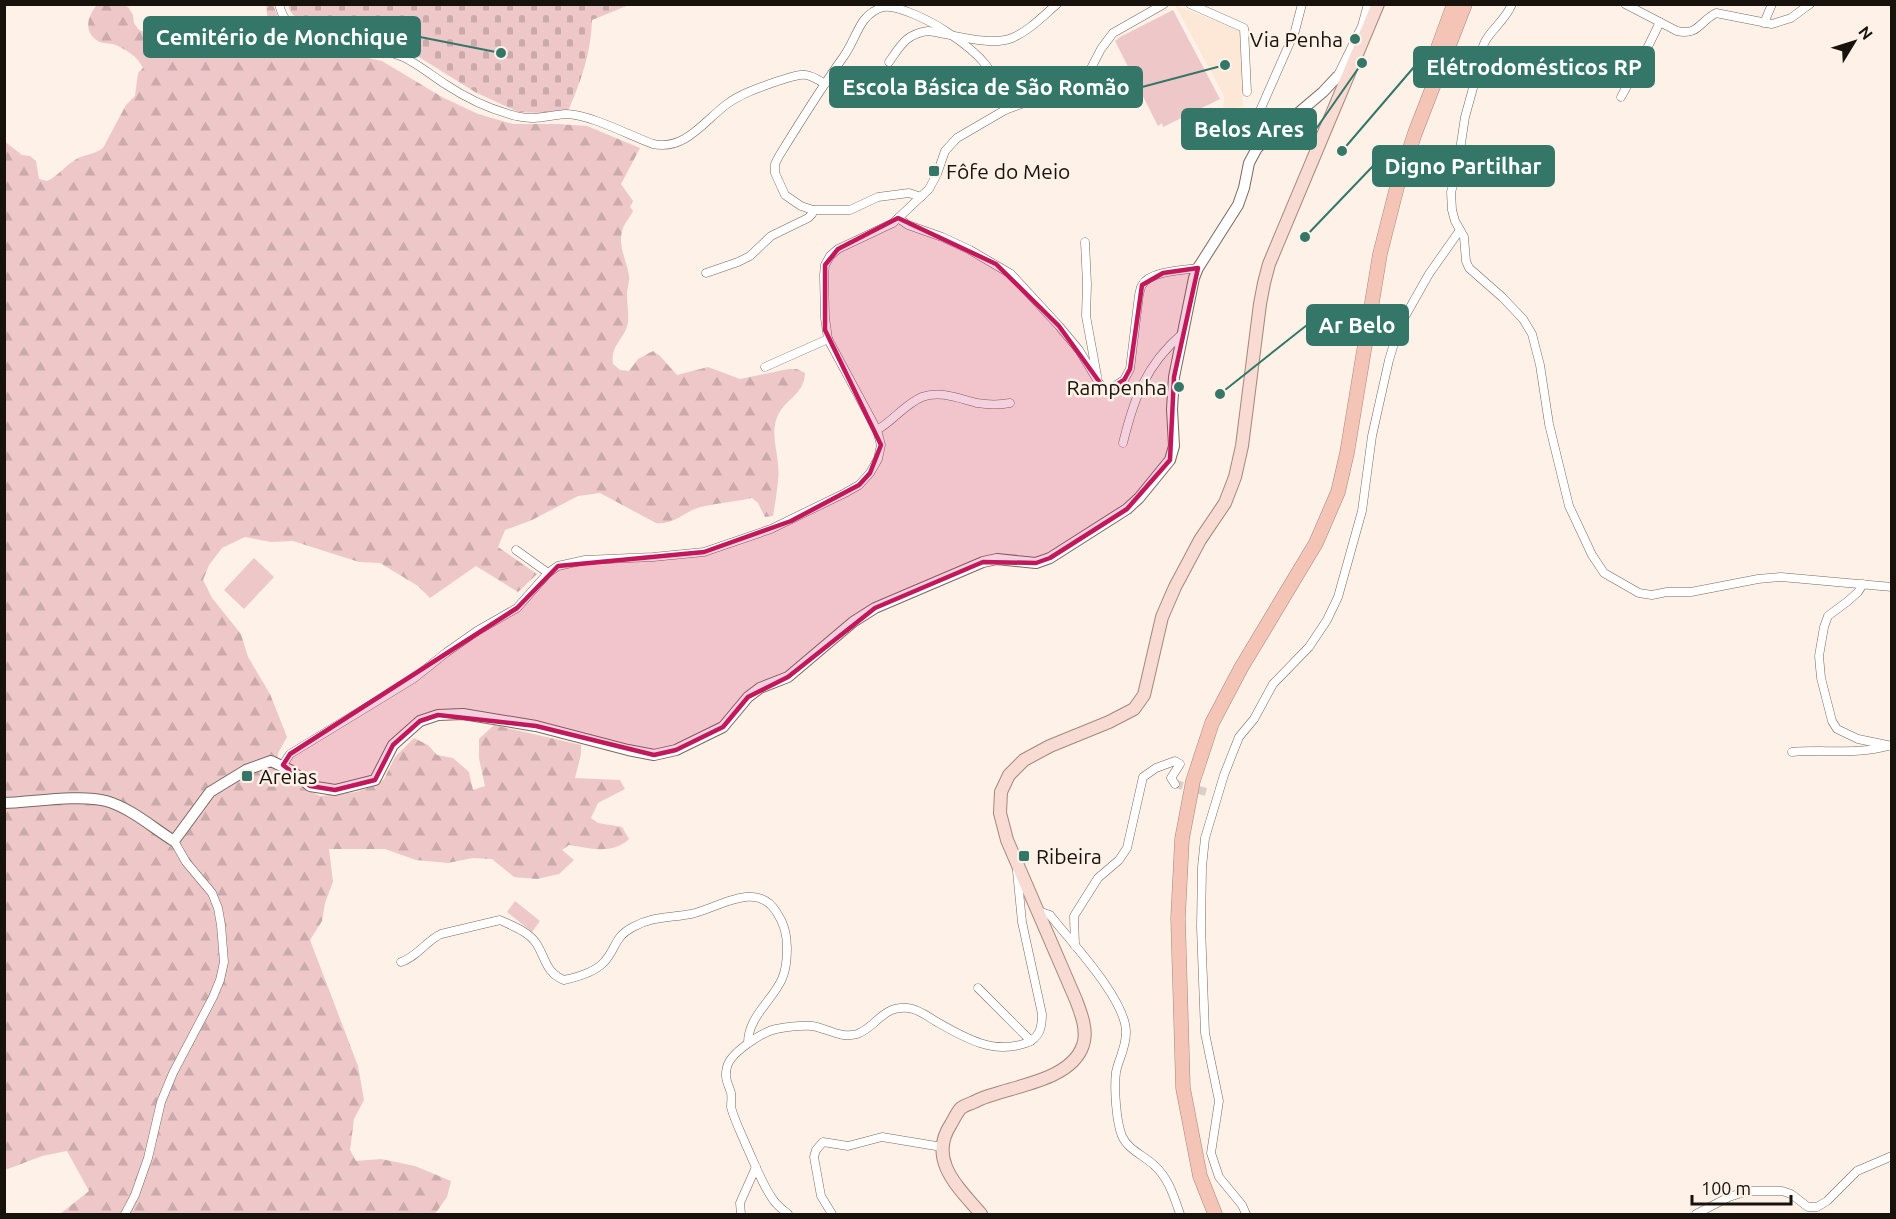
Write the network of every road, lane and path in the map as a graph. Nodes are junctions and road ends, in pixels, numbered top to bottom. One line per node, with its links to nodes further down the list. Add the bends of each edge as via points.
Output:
1 (279, 4): 18 (street, via 284,18 313,38 403,57 447,86 517,117 534,119 567,114 662,146 684,140 741,95 800,74 812,75)
2 (1057, 4): 16 (street, via 1010,40 969,39)
3 (1164, 4): 22 (street, via 1113,33 1086,78 1074,90 1048,94)
4 (1190, 4): 20 (street, via 1244,28)
5 (1302, 4): 23 (street, via 1295,31 1258,115 1253,133)
6 (1368, 4): 19 (street)
7 (1378, 4): 19 (main road, via 1351,70)
8 (1454, 4): 64 (highway, via 1399,159 1374,261 1346,432 1330,494 1311,539 1209,717 1187,778 1176,837 1173,918 1176,1089 1192,1179)
9 (1465, 4): 65 (highway, via 1394,198 1380,254 1338,492 1316,543 1212,723 1193,781 1182,839 1178,918 1183,1088 1200,1176)
10 (1512, 4): 27 (street, via 1480,51 1451,192 1452,210)
11 (1625, 4): 14 (street)
12 (1772, 4): 15 (street)
13 (1810, 4): 15 (street, via 1791,18)
14 (1660, 22): 15 (street, via 1686,33 1716,13); 21 (street)
15 (1764, 23)
16 (951, 34): 17 (street, via 928,31 910,36); 18 (street, via 896,8 877,9 864,20); 22 (street, via 986,63 1003,96)
17 (889, 62)
18 (825, 84): 25 (street, via 775,164 785,195)
19 (1335, 88): 23 (street); 48 (main road, via 1264,283 1242,446 1225,503 1175,587 1162,617 1144,696 1134,709 1050,746 1024,760 1009,775 1001,792 1000,813)
20 (1247, 92)
21 (1621, 97)
22 (1005, 110): 24 (street, via 950,144)
23 (1257, 148): 29 (street, via 1238,205)
24 (921, 197): 25 (street, via 909,193 878,197 850,210); 26 (street)
25 (813, 210): 30 (street, via 808,218 771,236 750,256)
26 (898, 218): 32 (street, via 830,256 824,275); 34 (street, via 970,250 1011,274 1079,350)
27 (1460, 230): 40 (street, via 1469,268 1516,312 1532,334 1569,506 1604,573 1639,593 1652,595 1781,577); 66 (street, via 1399,327 1372,436 1362,511 1338,597 1309,647 1273,684 1239,737 1214,795 1202,867 1205,1033 1219,1101 1211,1153 1219,1177 1242,1205)
28 (1085, 242): 34 (street, via 1086,316)
29 (1198, 268): 31 (street); 34 (street, via 1163,273 1142,285 1130,369 1124,380 1110,389)
30 (706, 273)
31 (1182, 334): 37 (street, via 1157,360 1142,384); 44 (street, via 1174,377 1174,446 1170,460 1127,509 1050,558 1036,563 997,559 983,562 875,608 788,676 748,697 714,733 654,755 536,726 463,714 438,715 420,722 393,745 375,780 335,790 310,786)
32 (828, 339): 33 (street); 36 (street)
33 (765, 367)
34 (1099, 383)
35 (1010, 403): 36 (street, via 978,403 933,394 922,397)
36 (877, 430): 39 (street, via 881,445 870,474 845,494 792,520 704,552 572,562)
37 (1123, 443)
38 (516, 550): 39 (street)
39 (548, 573): 44 (street, via 517,608 469,636 413,679 290,754)
40 (1863, 584): 41 (street); 42 (street, via 1848,602 1828,616 1819,656 1821,678 1837,729 1858,739)
41 (1892, 587)
42 (1890, 746): 43 (street, via 1861,751)
43 (1792, 752)
44 (283, 765): 47 (street, via 271,761 246,770 210,792)
45 (1175, 784): 50 (street, via 1171,778 1180,764 1175,761 1143,777 1127,848 1098,878 1074,916)
46 (4, 803): 47 (street, via 91,798 109,801)
47 (174, 841): 58 (street, via 212,893 221,925 224,962 213,998 161,1102 148,1158)
48 (1020, 868): 49 (main road); 53 (street, via 1017,873 1022,922 1042,1014 1038,1035)
49 (1038, 912): 50 (street, via 1050,915); 55 (main road, via 1084,1022 1084,1043 1069,1065 1055,1074 961,1108)
50 (1075, 946): 63 (street, via 1113,997 1126,1030 1116,1070 1122,1135 1126,1144 1165,1177)
51 (401, 962): 54 (street, via 441,934 500,920 536,942 549,969 564,980 596,969 619,936 652,918 699,912 739,897 764,899 782,921 788,947 782,979 758,1014)
52 (978, 988): 53 (street)
53 (1030, 1041): 54 (street, via 1013,1048 984,1045 909,1008 882,1014 857,1034 793,1026 774,1029)
54 (748, 1043): 57 (street, via 727,1063 726,1084 731,1107)
55 (942, 1147): 61 (street, via 882,1137 848,1146 823,1142 814,1157 821,1196); 62 (main road, via 948,1173)
56 (1892, 1156): 67 (street, via 1857,1171 1817,1207 1808,1207 1782,1191 1748,1191)
57 (756, 1167): 59 (street, via 740,1203); 60 (street, via 772,1200)
58 (125, 1215)
59 (741, 1215)
60 (788, 1215)
61 (832, 1215)
62 (981, 1215)
63 (1180, 1215)
64 (1205, 1215)
65 (1215, 1215)
66 (1245, 1215)
67 (1696, 1215)

